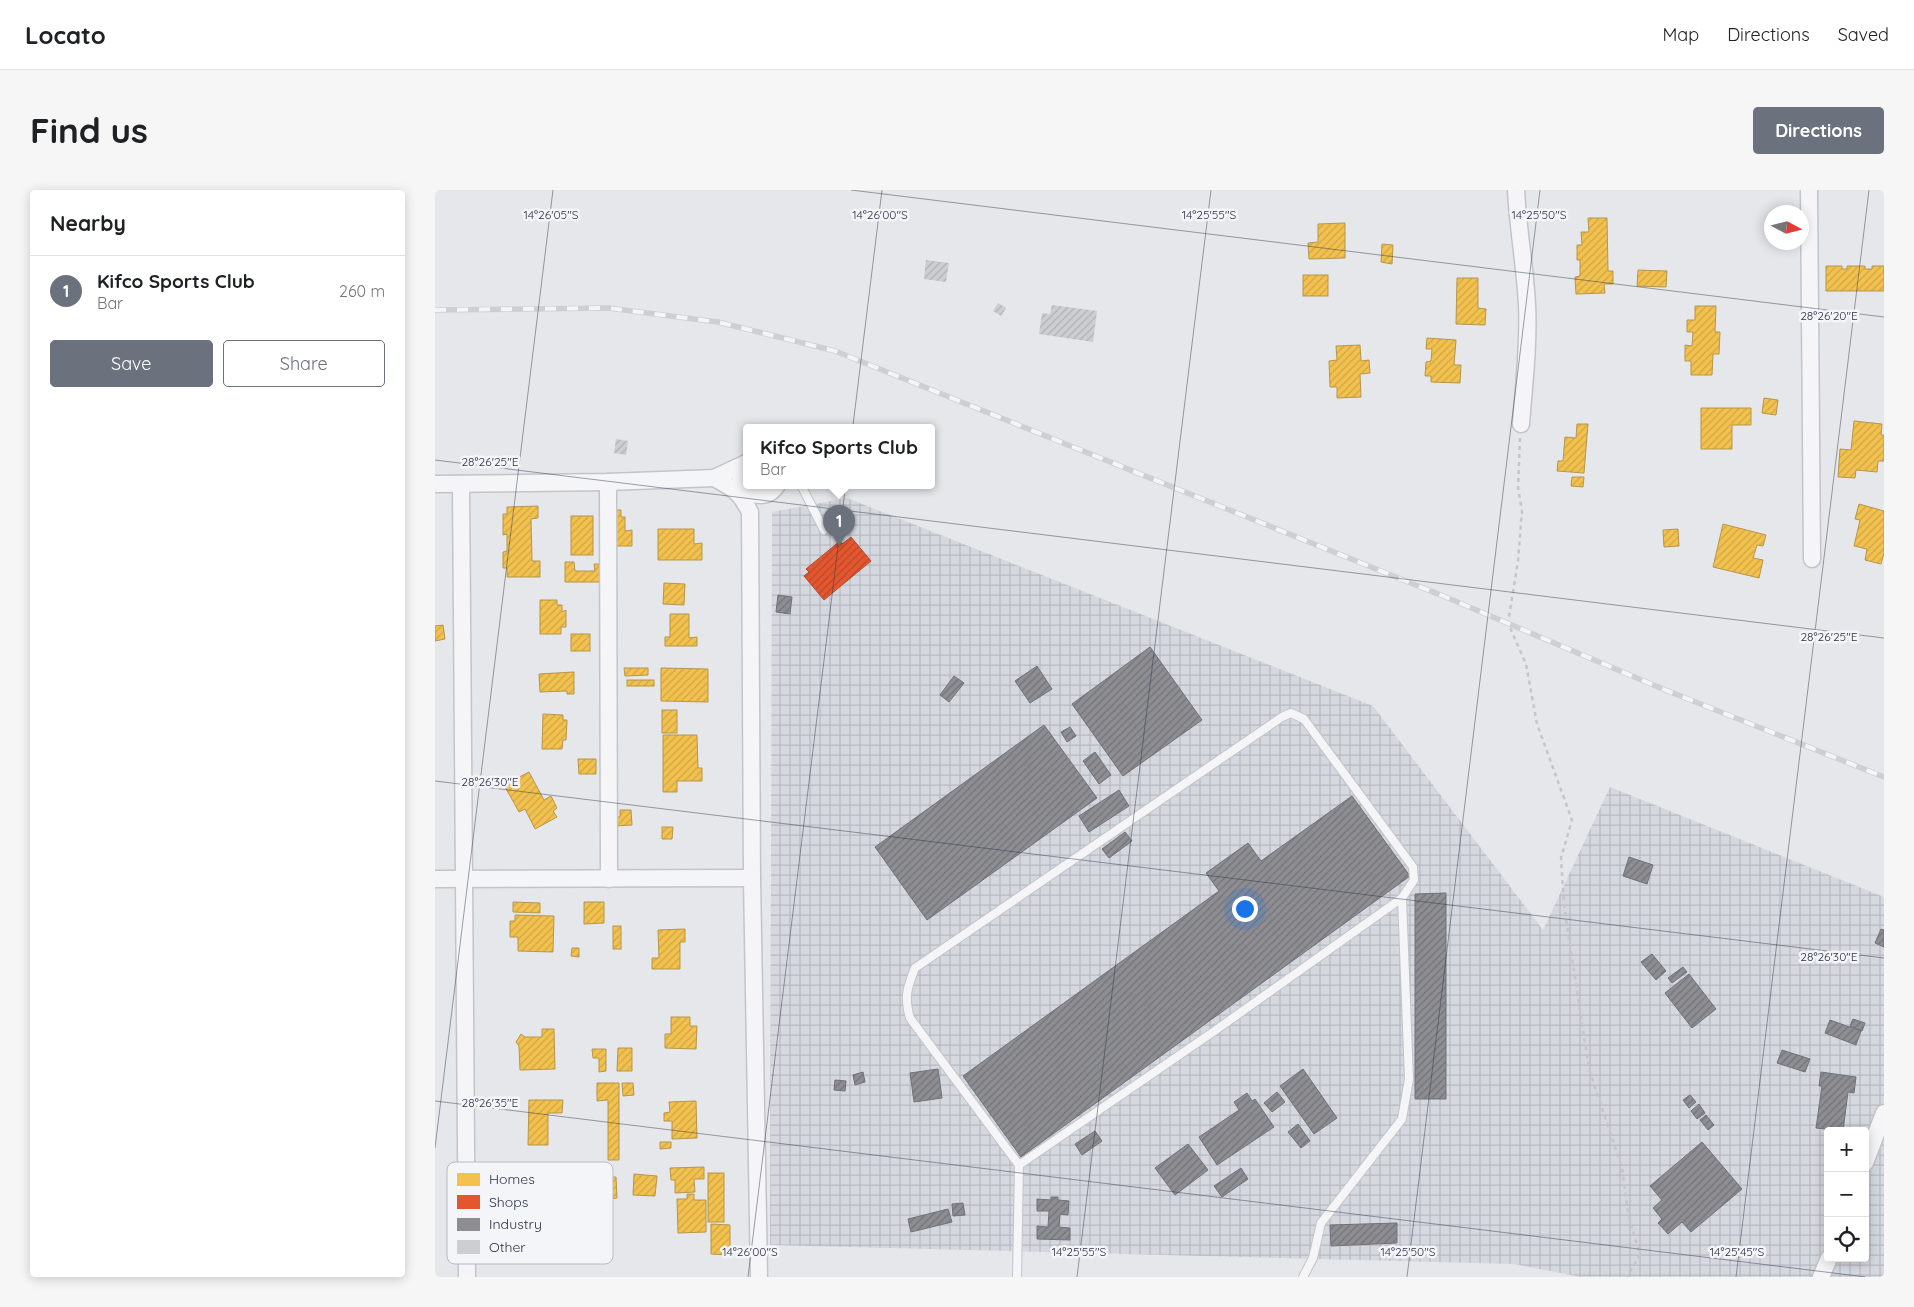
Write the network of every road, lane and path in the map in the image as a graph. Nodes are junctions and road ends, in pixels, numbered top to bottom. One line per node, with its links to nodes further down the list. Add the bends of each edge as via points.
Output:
1 (1516, 190): 3 (street, via 1527,304)
2 (1809, 190): 19 (street)
3 (1521, 424): 35 (path, via 1518,488 1522,511 1508,623 1526,664 1537,724 1572,820 1561,858 1564,905 1589,1070 1621,1168 1628,1213 1641,1256)
4 (743, 464): 6 (street)
5 (743, 466): 10 (street, via 740,481)
6 (715, 478): 7 (street); 11 (street)
7 (608, 482): 9 (street); 23 (street)
8 (435, 484): 9 (street)
9 (461, 484): 22 (street)
10 (743, 485)
11 (730, 487): 12 (street); 17 (street, via 742,496)
12 (743, 488)
13 (746, 489): 16 (street)
14 (748, 489): 16 (street)
15 (803, 489): 18 (lane)
16 (765, 491): 17 (street)
17 (750, 512): 20 (street)
18 (824, 530)
19 (1812, 559)
20 (752, 878): 23 (street); 32 (street)
21 (435, 879): 22 (street)
22 (463, 879): 23 (street); 27 (street)
23 (609, 879)
24 (1402, 898): 28 (lane); 28 (lane, via 1414,880 1413,868 1304,719 1291,712 915,968 907,988 906,1004 910,1018); 34 (lane, via 1409,1079 1401,1119 1321,1223 1313,1258)
25 (1884, 1113): 26 (street)
26 (1869, 1152)
27 (466, 1162)
28 (1019, 1165): 33 (lane)
29 (1827, 1262): 36 (street)
30 (467, 1264): 31 (street)
31 (467, 1277)
32 (759, 1277)
33 (1017, 1277)
34 (1303, 1277)
35 (1627, 1277)
36 (1821, 1277)

